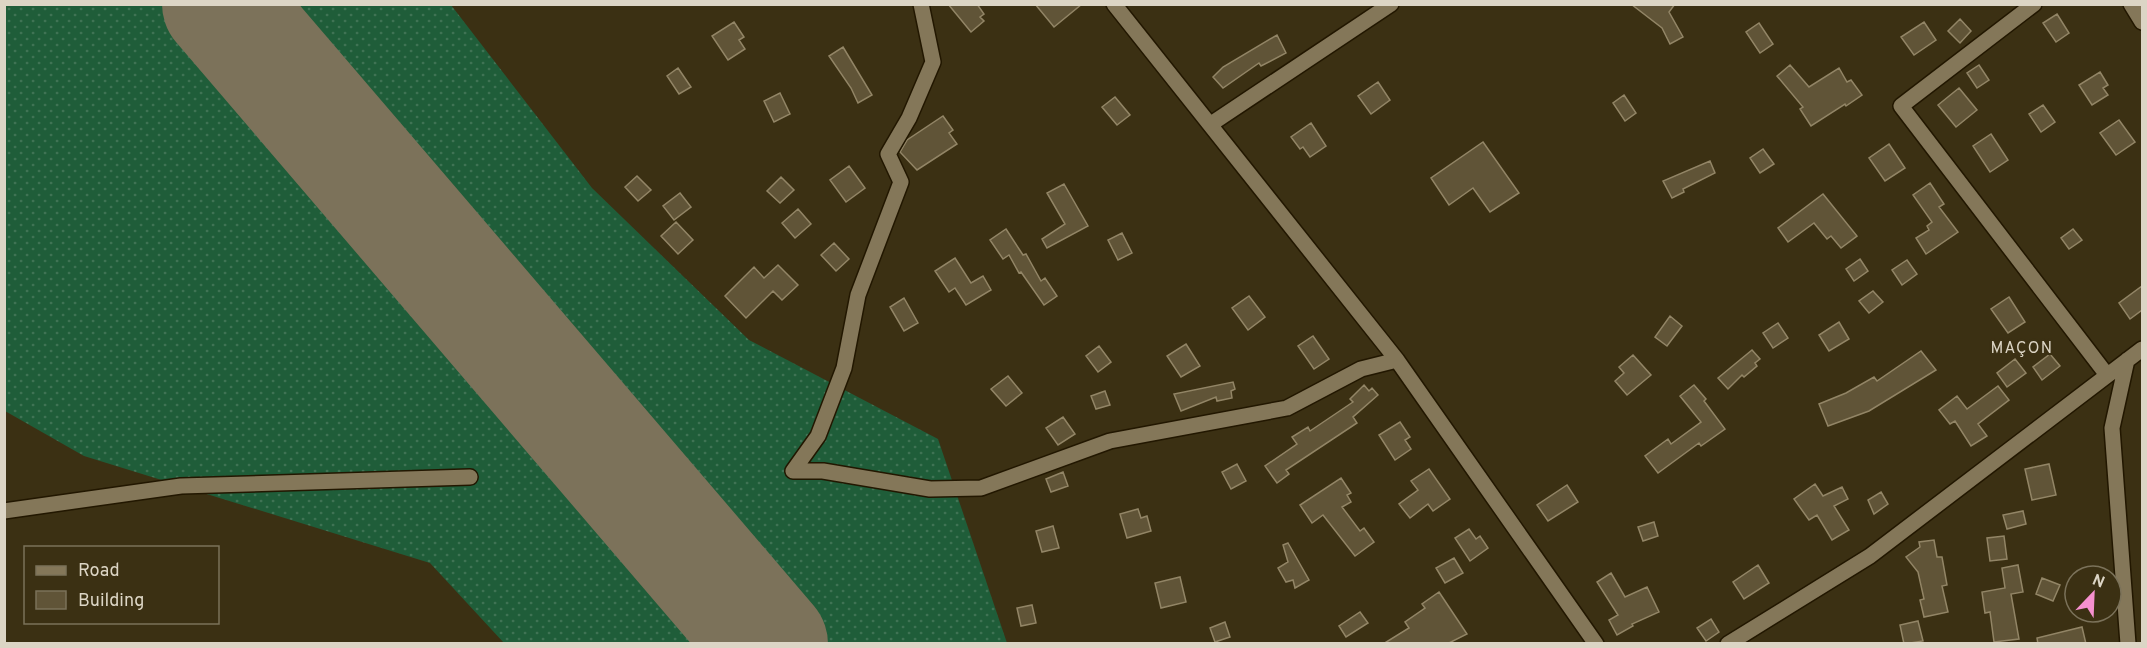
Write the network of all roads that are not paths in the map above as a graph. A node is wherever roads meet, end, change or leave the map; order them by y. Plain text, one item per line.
1 (921, 4) edge
2 (1114, 4) edge
3 (1391, 4) edge
4 (2034, 4) edge
5 (2131, 4) edge
6 (2142, 22) edge
7 (1211, 124) junction
8 (2142, 349) edge
9 (1397, 360) junction
10 (2127, 360) junction
11 (2107, 375) junction
12 (470, 477) dead end
13 (4, 511) edge
14 (1596, 644) edge
15 (1728, 644) edge
16 (2128, 644) edge

1 - 9 street
2 - 7 street
3 - 7 street
4 - 11 street
5 - 6 street
7 - 9 street
8 - 10 street
9 - 14 street
10 - 11 street
10 - 16 street
11 - 15 street
12 - 13 street

